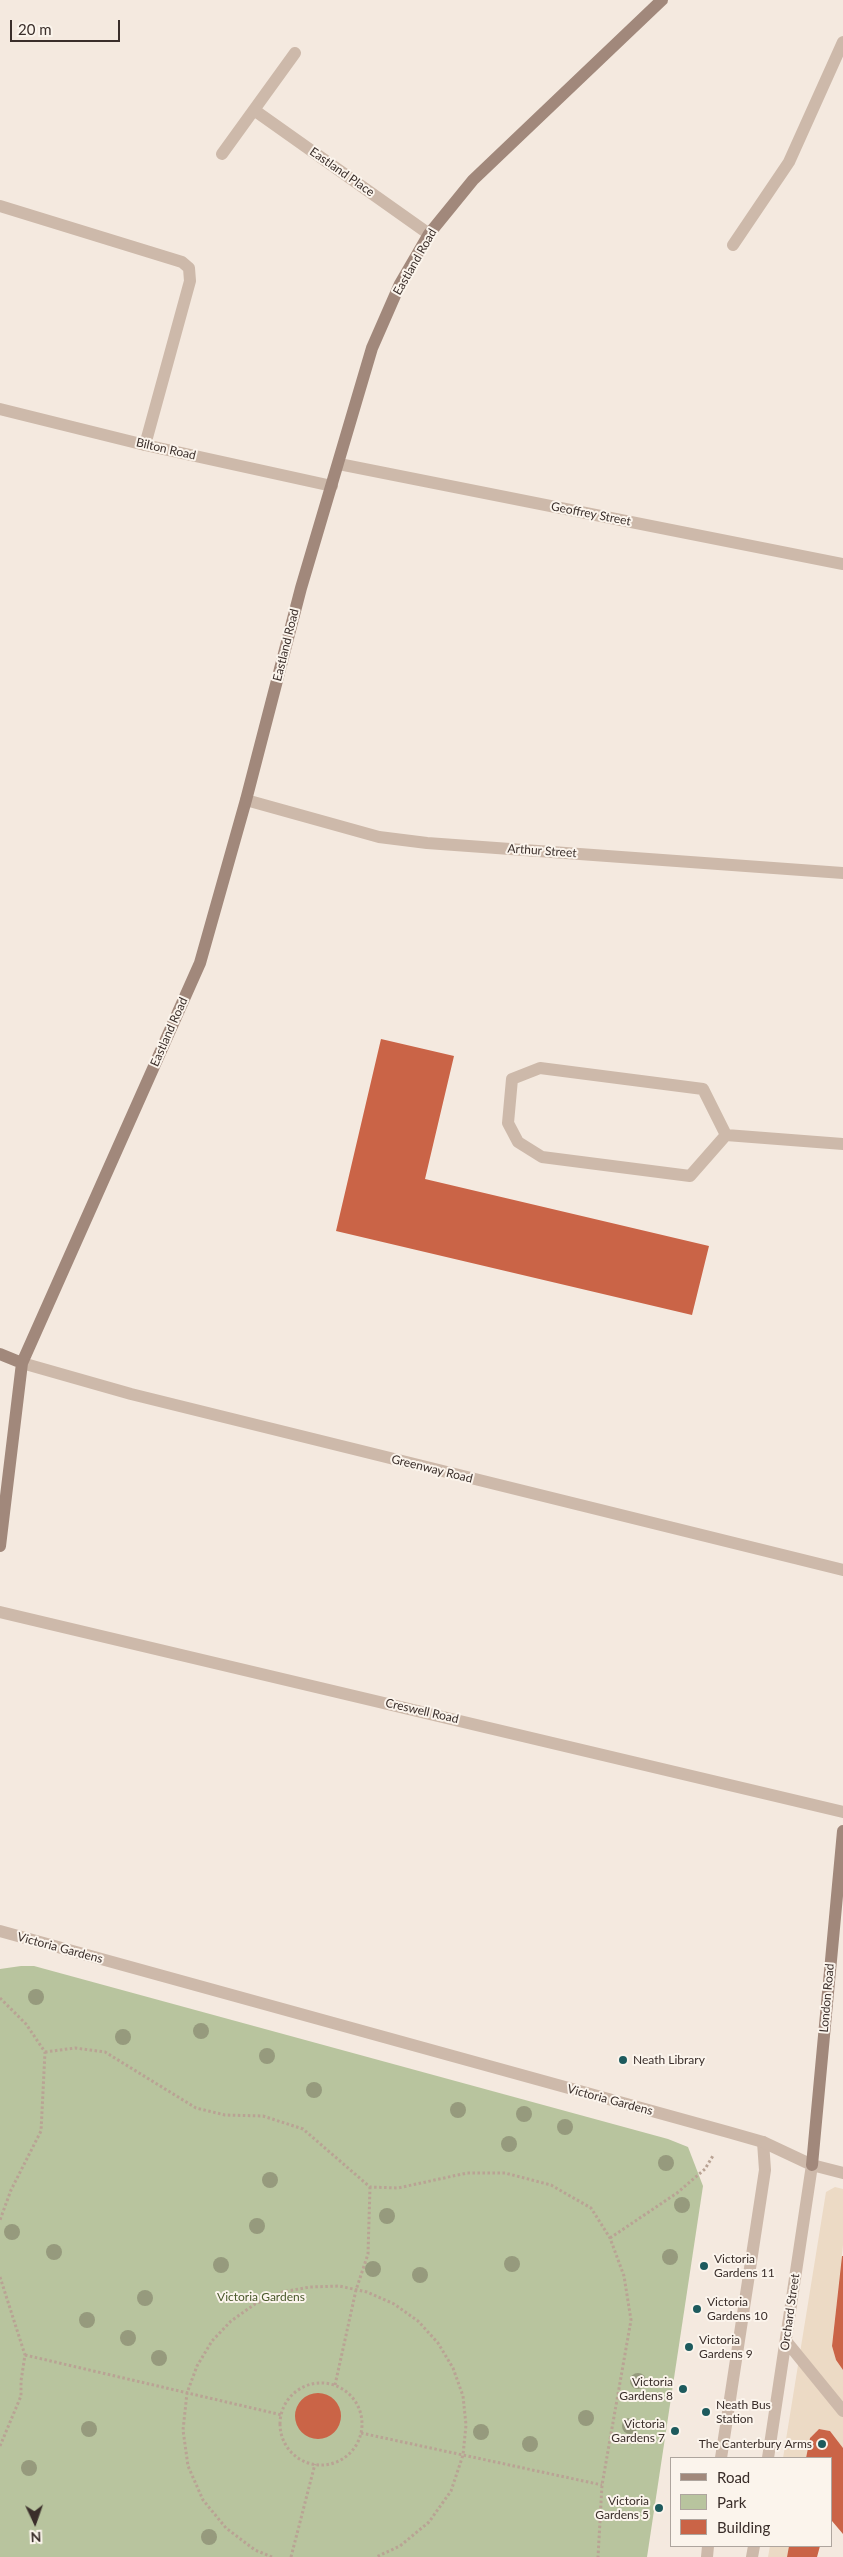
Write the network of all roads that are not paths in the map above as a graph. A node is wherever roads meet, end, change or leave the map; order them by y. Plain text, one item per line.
1 (662, 0) edge
2 (843, 42) edge
3 (295, 53) dead end
4 (254, 110) junction
5 (222, 154) dead end
6 (0, 206) edge
7 (429, 234) junction
8 (733, 245) dead end
9 (0, 410) edge
10 (145, 445) junction
11 (339, 464) junction
12 (332, 486) junction
13 (843, 564) edge
14 (246, 800) junction
15 (843, 873) edge
16 (726, 1135) junction
17 (843, 1144) edge
18 (0, 1354) edge
19 (22, 1363) junction
20 (0, 1546) edge
21 (843, 1570) edge
22 (0, 1612) edge
23 (843, 1812) edge
24 (843, 1831) edge
25 (0, 1931) edge
26 (764, 2142) junction
27 (812, 2165) junction
28 (843, 2173) edge
29 (786, 2340) junction
30 (843, 2411) edge
31 (721, 2457) edge
32 (768, 2457) edge

1 - 7 main road, Eastland Road
2 - 8 street
3 - 4 street
4 - 5 street
4 - 7 street, Eastland Place
6 - 10 street
7 - 11 main road, Eastland Road
9 - 10 street, Bilton Road
10 - 12 street, Bilton Road
11 - 12 main road, Eastland Road
11 - 13 street, Geoffrey Street
12 - 14 main road, Eastland Road
14 - 15 street, Arthur Street
14 - 19 main road, Eastland Road
16 - 16 street
16 - 17 street
18 - 19 main road
19 - 20 main road
19 - 21 street, Greenway Road
22 - 23 street, Creswell Road
24 - 27 main road, London Road
25 - 26 street, Victoria Gardens
26 - 27 street, Victoria Gardens
26 - 31 street
27 - 28 street, Victoria Gardens
27 - 29 street, Orchard Street
29 - 30 street
29 - 32 street, Orchard Street

